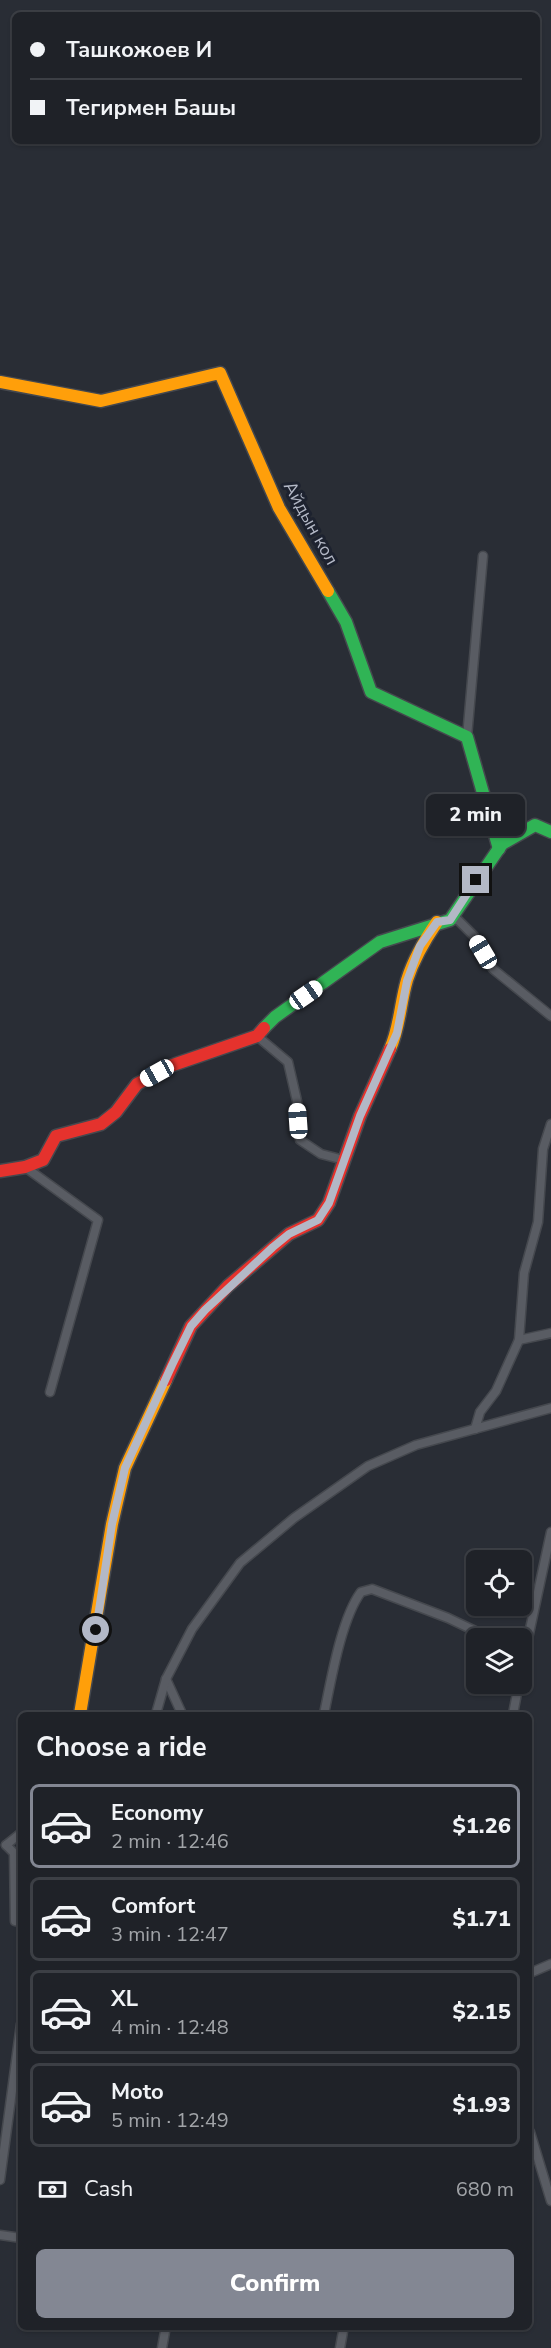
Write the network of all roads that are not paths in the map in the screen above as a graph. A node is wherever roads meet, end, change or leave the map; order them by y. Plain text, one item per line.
1 (0, 382) edge
2 (483, 556) dead end
3 (467, 737) junction
4 (551, 832) edge
5 (499, 849) junction
6 (450, 920) junction
7 (437, 922) junction
8 (551, 1016) edge
9 (257, 1036) junction
10 (551, 1124) edge
11 (344, 1160) junction
12 (26, 1167) junction
13 (0, 1171) edge
14 (551, 1333) edge
15 (519, 1340) junction
16 (50, 1392) dead end
17 (551, 1408) edge
18 (475, 1429) junction
19 (551, 1532) edge
20 (469, 1628) edge
21 (529, 1628) edge
22 (166, 1679) junction
23 (517, 1694) edge
24 (80, 1712) edge
25 (157, 1712) edge
26 (181, 1712) edge
27 (324, 1712) edge
28 (513, 1712) edge
29 (18, 1835) edge
30 (3, 1845) edge
31 (18, 1922) edge
32 (551, 1964) edge
33 (532, 1972) edge
34 (18, 2046) edge
35 (532, 2139) edge
36 (0, 2180) edge
37 (551, 2201) edge
38 (0, 2235) edge
39 (18, 2238) edge
40 (165, 2330) edge
41 (343, 2330) edge
42 (162, 2348) edge
43 (339, 2348) edge

1 - 3 street, Айдын кол
2 - 3 street
3 - 5 street
4 - 5 street
5 - 6 street
6 - 7 street
6 - 8 street
7 - 9 street
7 - 11 street
9 - 11 street
9 - 12 street
10 - 15 street
11 - 24 street
12 - 13 street
12 - 16 street
14 - 15 street
15 - 18 street
17 - 18 street
18 - 22 street
19 - 21 street
20 - 27 street
22 - 25 street
22 - 26 street
23 - 28 street
29 - 30 street
30 - 31 street
32 - 33 street
34 - 36 street
35 - 37 street
38 - 39 street
40 - 42 street
41 - 43 street

